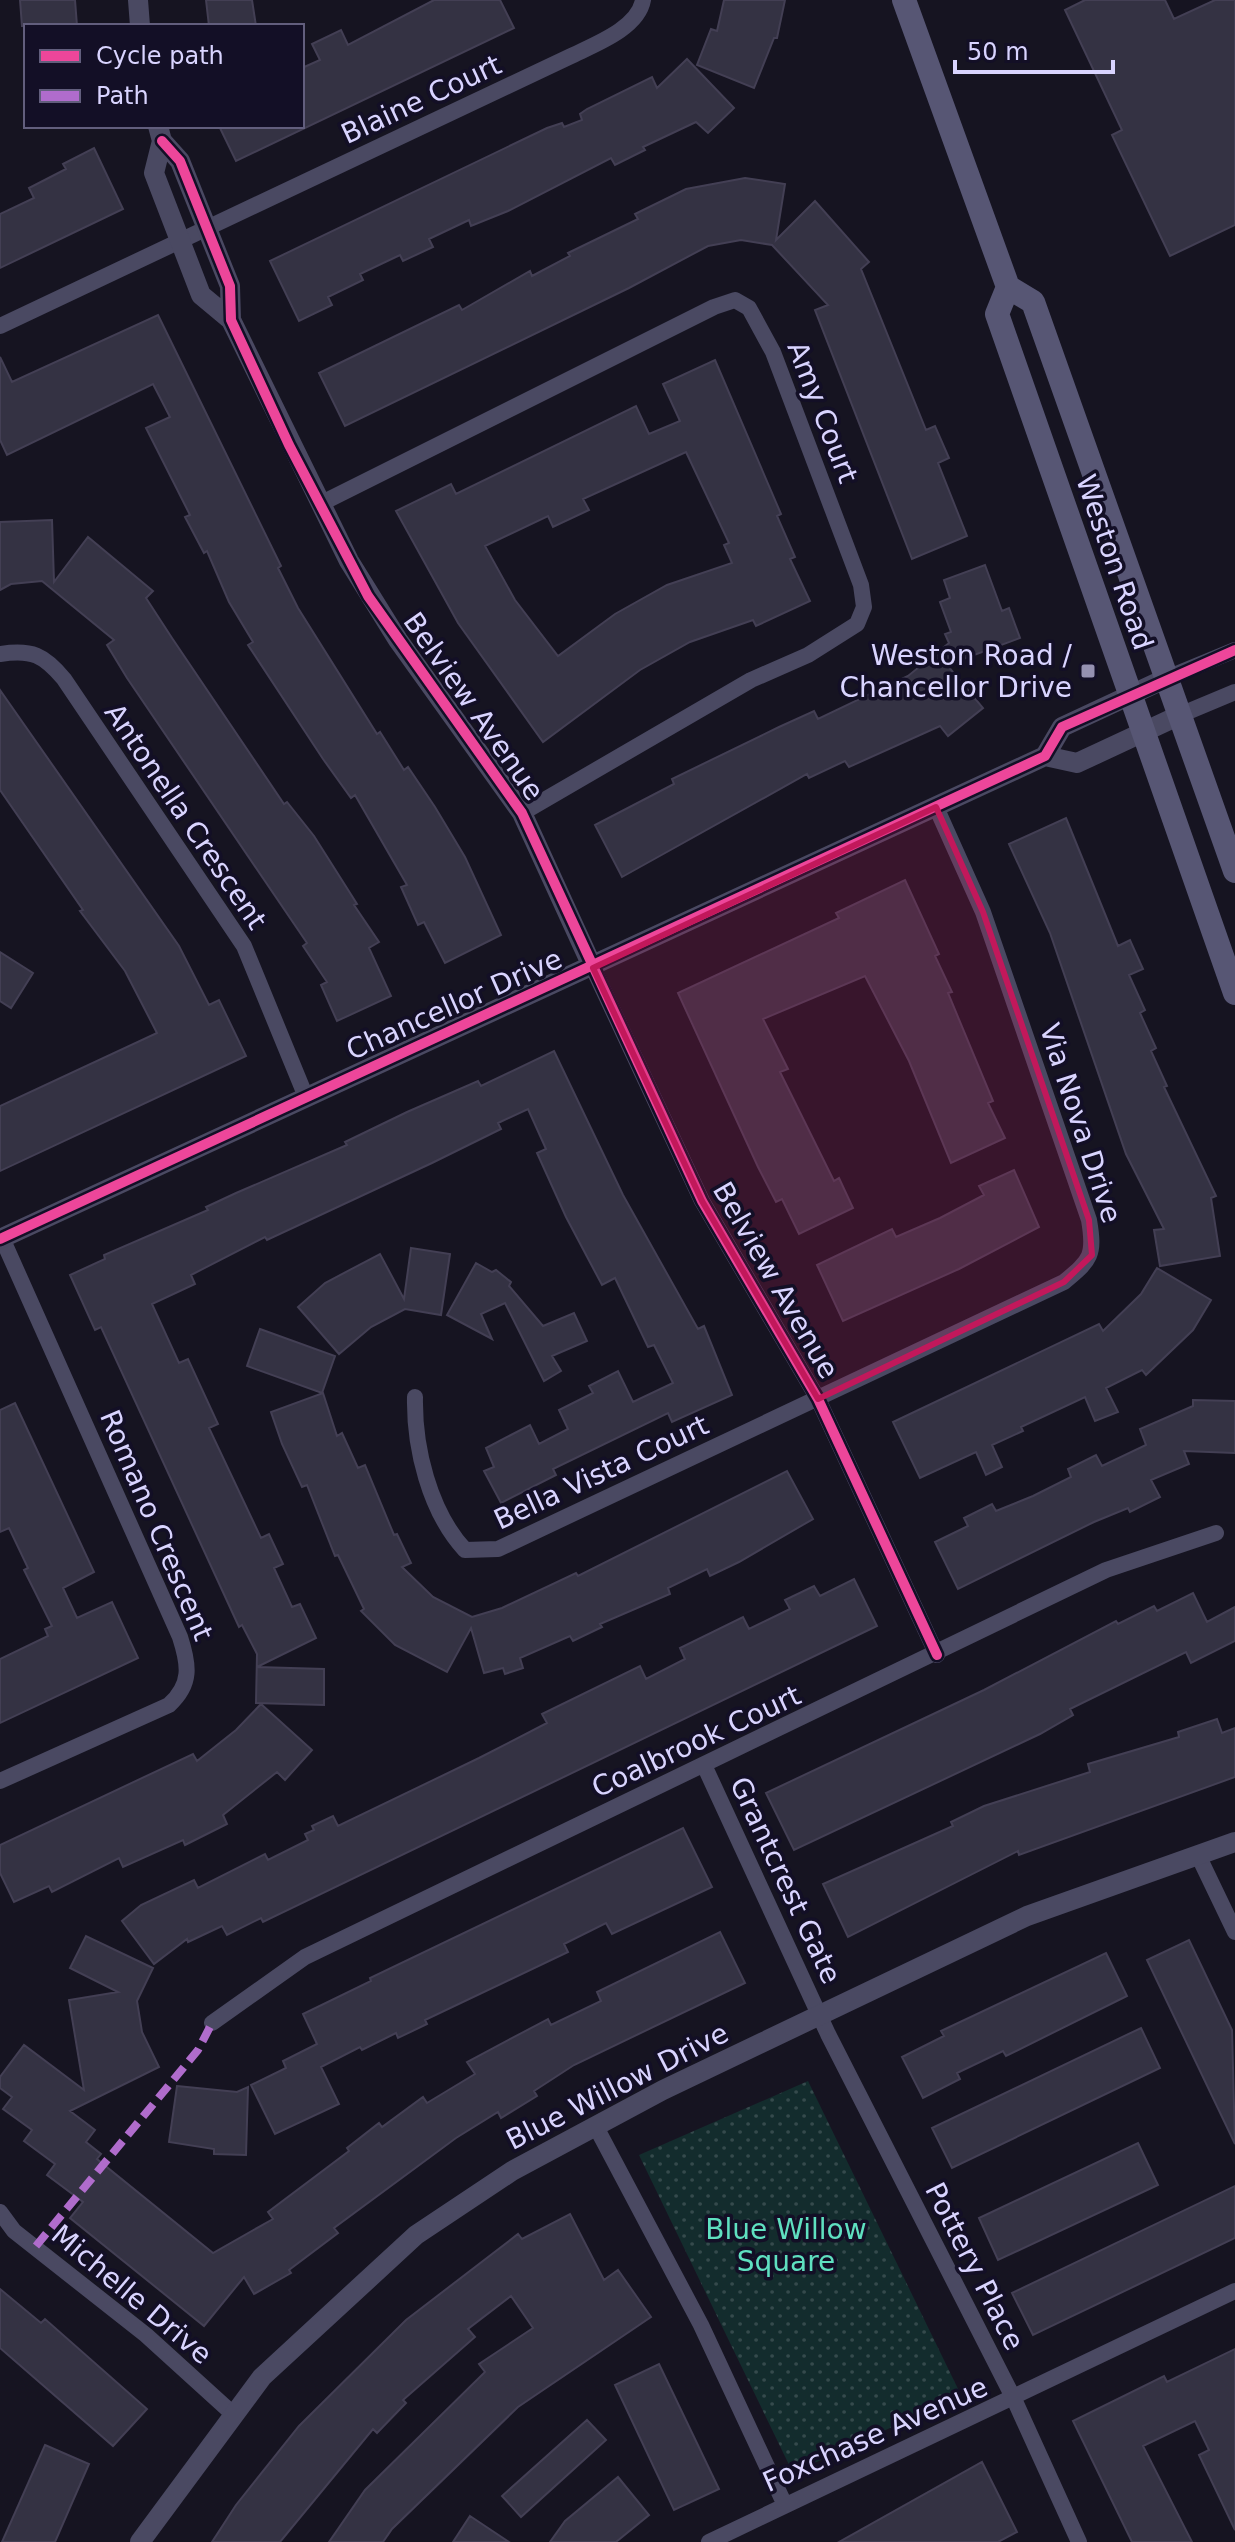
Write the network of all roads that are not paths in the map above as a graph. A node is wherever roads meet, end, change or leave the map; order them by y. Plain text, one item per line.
1 (138, 0) edge
2 (643, 0) edge
3 (904, 0) edge
4 (140, 24) edge
5 (160, 134) edge
6 (207, 229) junction
7 (180, 241) junction
8 (1008, 287) junction
9 (231, 320) junction
10 (0, 326) edge
11 (322, 503) junction
12 (1235, 650) edge
13 (0, 654) edge
14 (1167, 678) junction
15 (1235, 692) edge
16 (1132, 696) junction
17 (1180, 715) junction
18 (1144, 733) junction
19 (1045, 756) junction
20 (936, 807) junction
21 (522, 813) junction
22 (1235, 871) edge
23 (593, 968) junction
24 (1235, 993) edge
25 (306, 1097) junction
26 (1, 1238) edge
27 (415, 1397) dead end
28 (818, 1399) junction
29 (1216, 1533) dead end
30 (937, 1655) junction
31 (704, 1765) junction
32 (0, 1781) edge
33 (1235, 1842) edge
34 (1198, 1855) junction
35 (1235, 1932) edge
36 (821, 2016) junction
37 (212, 2023) dead end
38 (595, 2125) junction
39 (0, 2212) edge
40 (1235, 2291) edge
41 (1014, 2399) junction
42 (233, 2414) junction
43 (784, 2503) junction
44 (140, 2542) edge
45 (709, 2542) edge
46 (1079, 2542) edge

1 - 4 street
2 - 6 street, Blaine Court
3 - 8 main road, Weston Road
5 - 6 street, Belview Avenue
5 - 7 street, Belview Avenue
6 - 7 street, Blaine Court
6 - 9 street, Belview Avenue
7 - 9 street, Belview Avenue
7 - 10 street, Blaine Court
8 - 14 main road, Weston Road
8 - 16 main road, Weston Road
9 - 11 street, Belview Avenue
11 - 21 street, Belview Avenue
11 - 21 street, Amy Court
12 - 14 street
13 - 25 street, Antonella Crescent
14 - 16 street, Chancellor Drive
14 - 17 main road, Weston Road
15 - 17 street
16 - 18 main road, Weston Road
16 - 19 street, Chancellor Drive
17 - 18 street
17 - 22 main road, Weston Road
18 - 19 street
18 - 24 main road, Weston Road
19 - 20 street, Chancellor Drive
20 - 23 street, Chancellor Drive
20 - 28 street, Via Nova Drive
21 - 23 street, Belview Avenue
23 - 25 street, Chancellor Drive
23 - 28 street, Belview Avenue
25 - 26 street, Chancellor Drive
26 - 32 street, Romano Crescent
27 - 28 street, Bella Vista Court
28 - 30 street, Belview Avenue
29 - 30 street, Coalbrook Court
30 - 31 street, Coalbrook Court
31 - 36 street, Grantcrest Gate
31 - 37 street, Coalbrook Court
33 - 34 street, Blue Willow Drive
34 - 35 street
34 - 36 street, Blue Willow Drive
36 - 38 street, Blue Willow Drive
36 - 41 street, Pottery Place
38 - 42 street, Blue Willow Drive
38 - 43 street
39 - 42 street, Michelle Drive
40 - 41 street, Foxchase Avenue
41 - 43 street, Foxchase Avenue
41 - 46 street, Pottery Place
42 - 44 street, Blue Willow Drive
43 - 45 street, Foxchase Avenue

